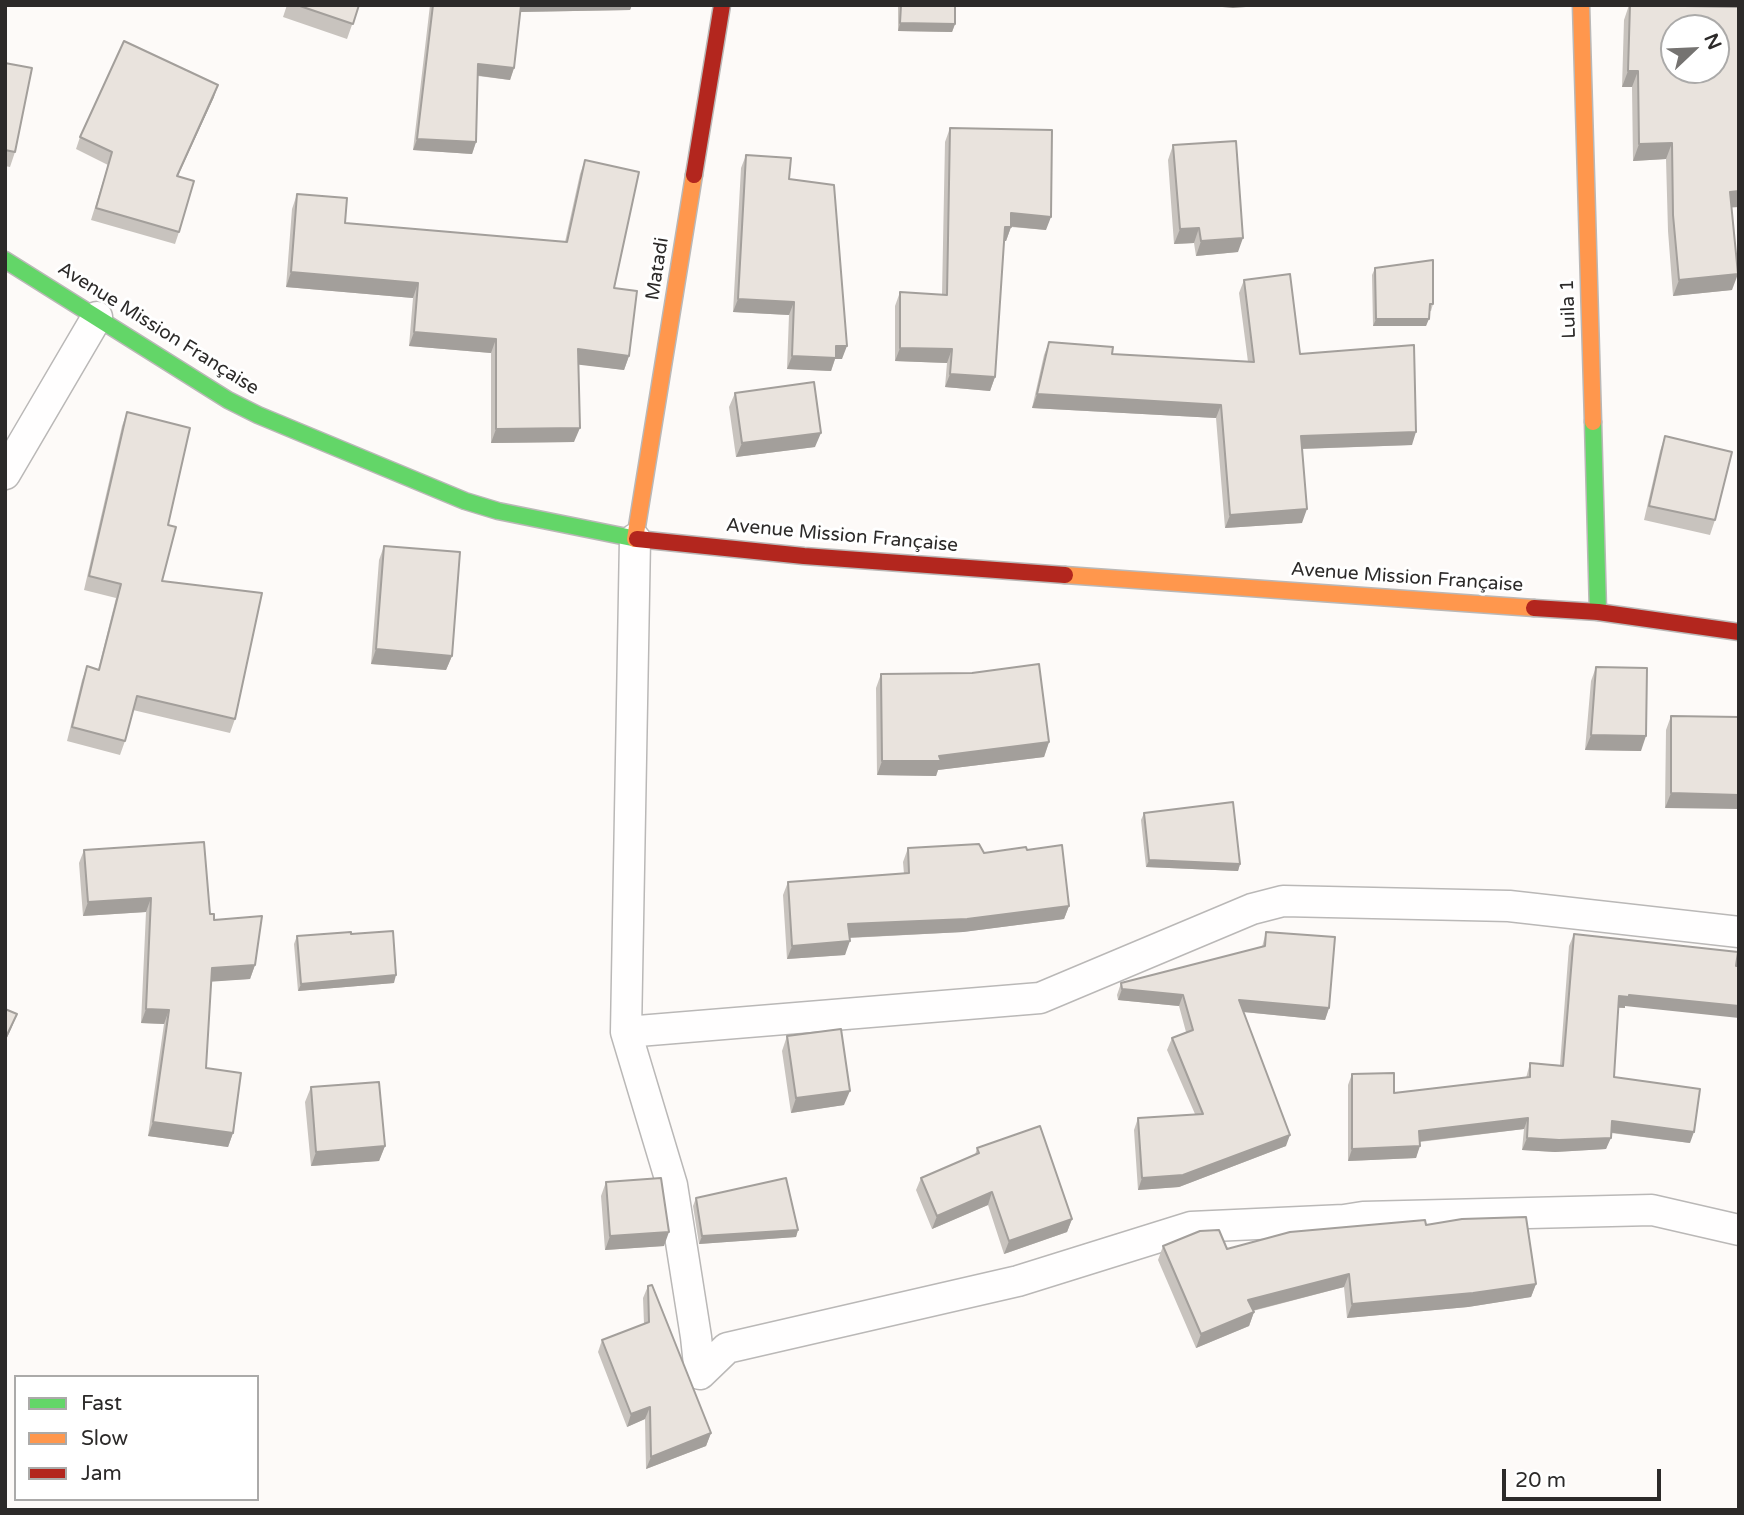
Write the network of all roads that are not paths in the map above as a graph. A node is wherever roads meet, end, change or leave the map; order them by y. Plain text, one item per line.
1 (722, 5) edge
2 (1581, 5) edge
3 (5, 260) edge
4 (97, 317) junction
5 (5, 474) edge
6 (635, 539) junction
7 (1598, 612) junction
8 (1739, 632) edge
9 (1739, 932) edge
10 (626, 1032) junction
11 (1739, 1230) edge

1 - 6 street, Matadi
2 - 7 street, Luila 1
3 - 4 street, Avenue Mission Française
4 - 5 lane
4 - 6 street, Avenue Mission Française
6 - 7 street, Avenue Mission Française
6 - 10 lane
7 - 8 street, Avenue Mission Française
9 - 10 lane
10 - 11 lane

